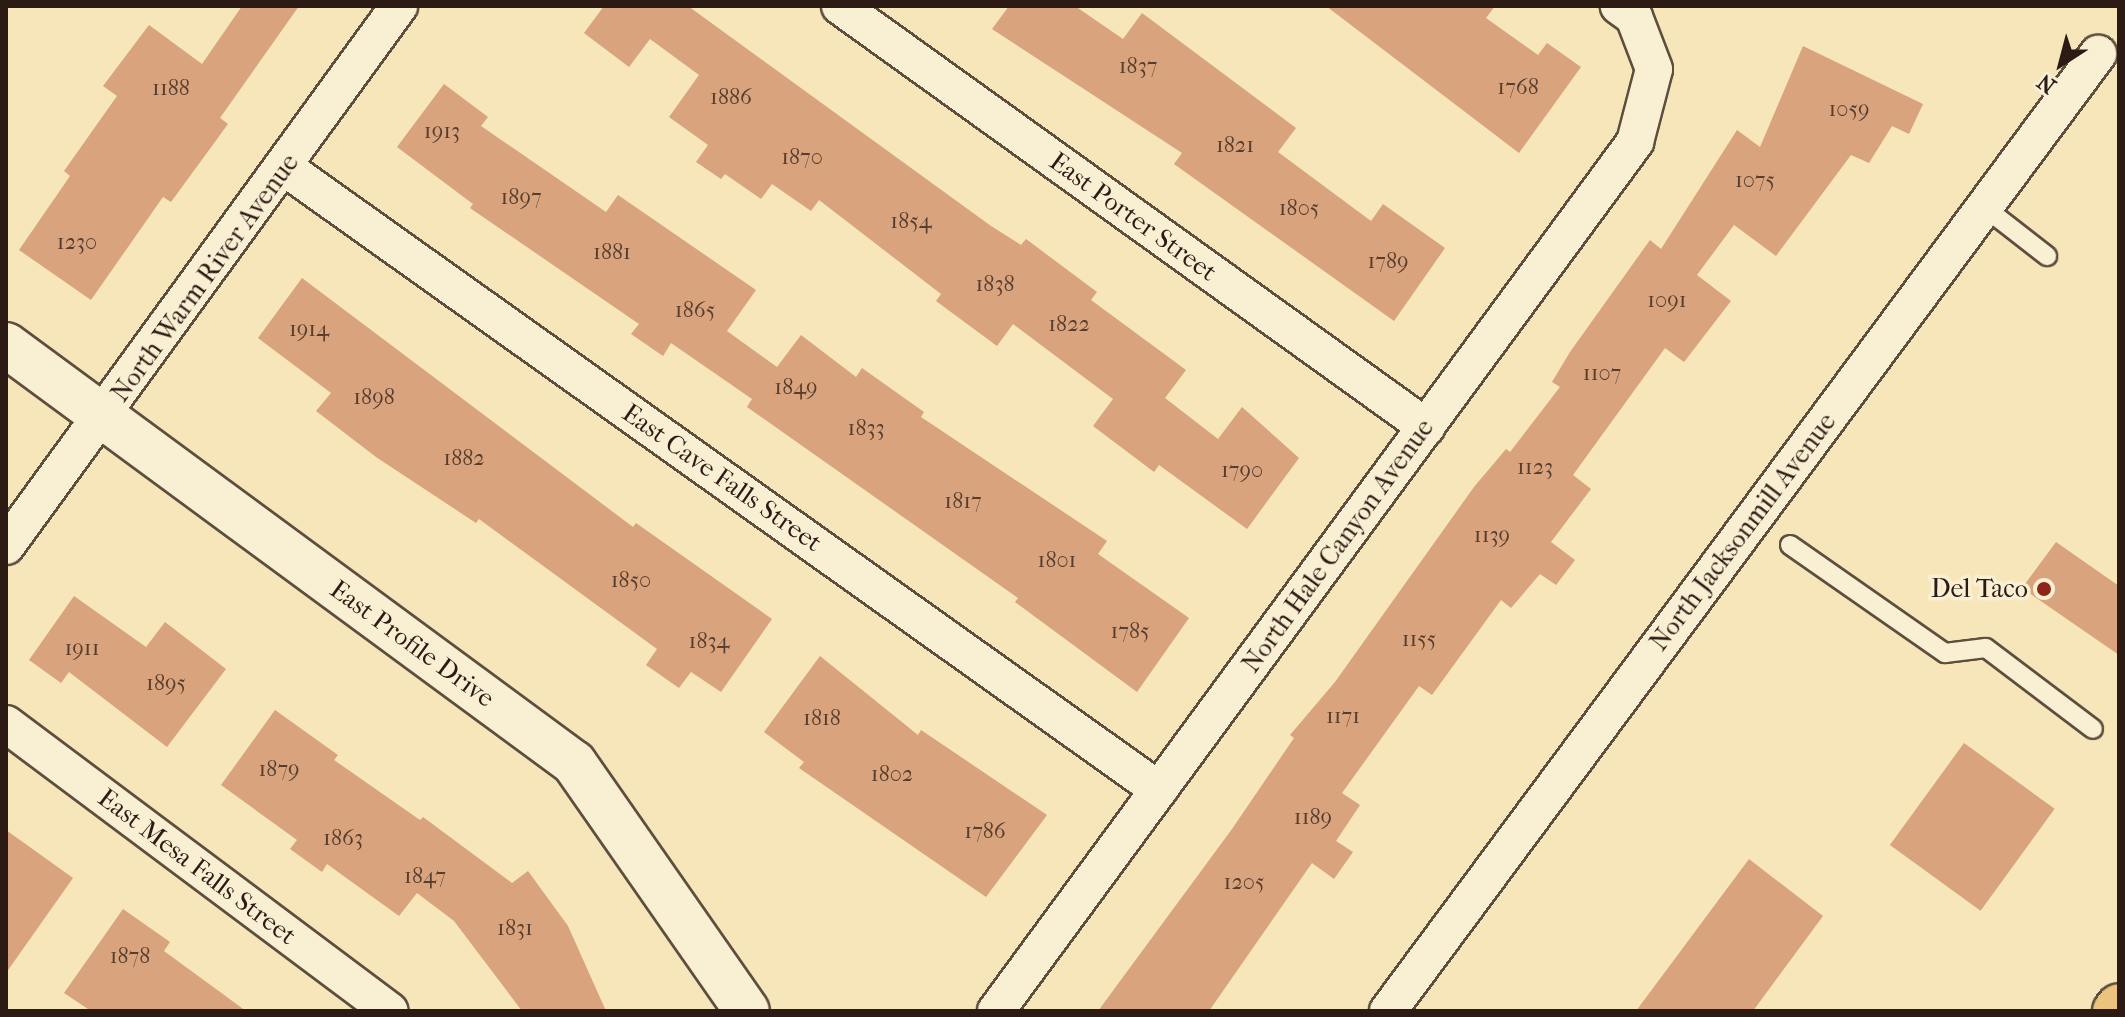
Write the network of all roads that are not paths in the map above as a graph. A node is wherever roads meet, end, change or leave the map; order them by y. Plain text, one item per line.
1 (399, 6) edge
2 (840, 6) edge
3 (1619, 6) edge
4 (2098, 54) dead end
5 (284, 167) junction
6 (1984, 207) junction
7 (2047, 256) dead end
8 (6, 345) edge
9 (104, 418) junction
10 (1426, 427) junction
11 (1790, 545) dead end
12 (6, 546) edge
13 (6, 724) edge
14 (2093, 729) dead end
15 (1159, 790) junction
16 (389, 1011) edge
17 (747, 1011) edge
18 (996, 1011) edge
19 (1388, 1011) edge

1 - 5 street, North Warm River Avenue
2 - 10 street, East Porter Street
3 - 10 street, North Hale Canyon Avenue
4 - 6 street, North Jacksonmill Avenue
5 - 9 street, North Warm River Avenue
5 - 15 street, East Cave Falls Street
6 - 7 lane
6 - 19 street, North Jacksonmill Avenue
8 - 9 street, East Profile Drive
9 - 12 street, North Warm River Avenue
9 - 17 street, East Profile Drive
10 - 15 street, North Hale Canyon Avenue
11 - 14 lane
13 - 16 street, East Mesa Falls Street
15 - 18 street, North Hale Canyon Avenue

